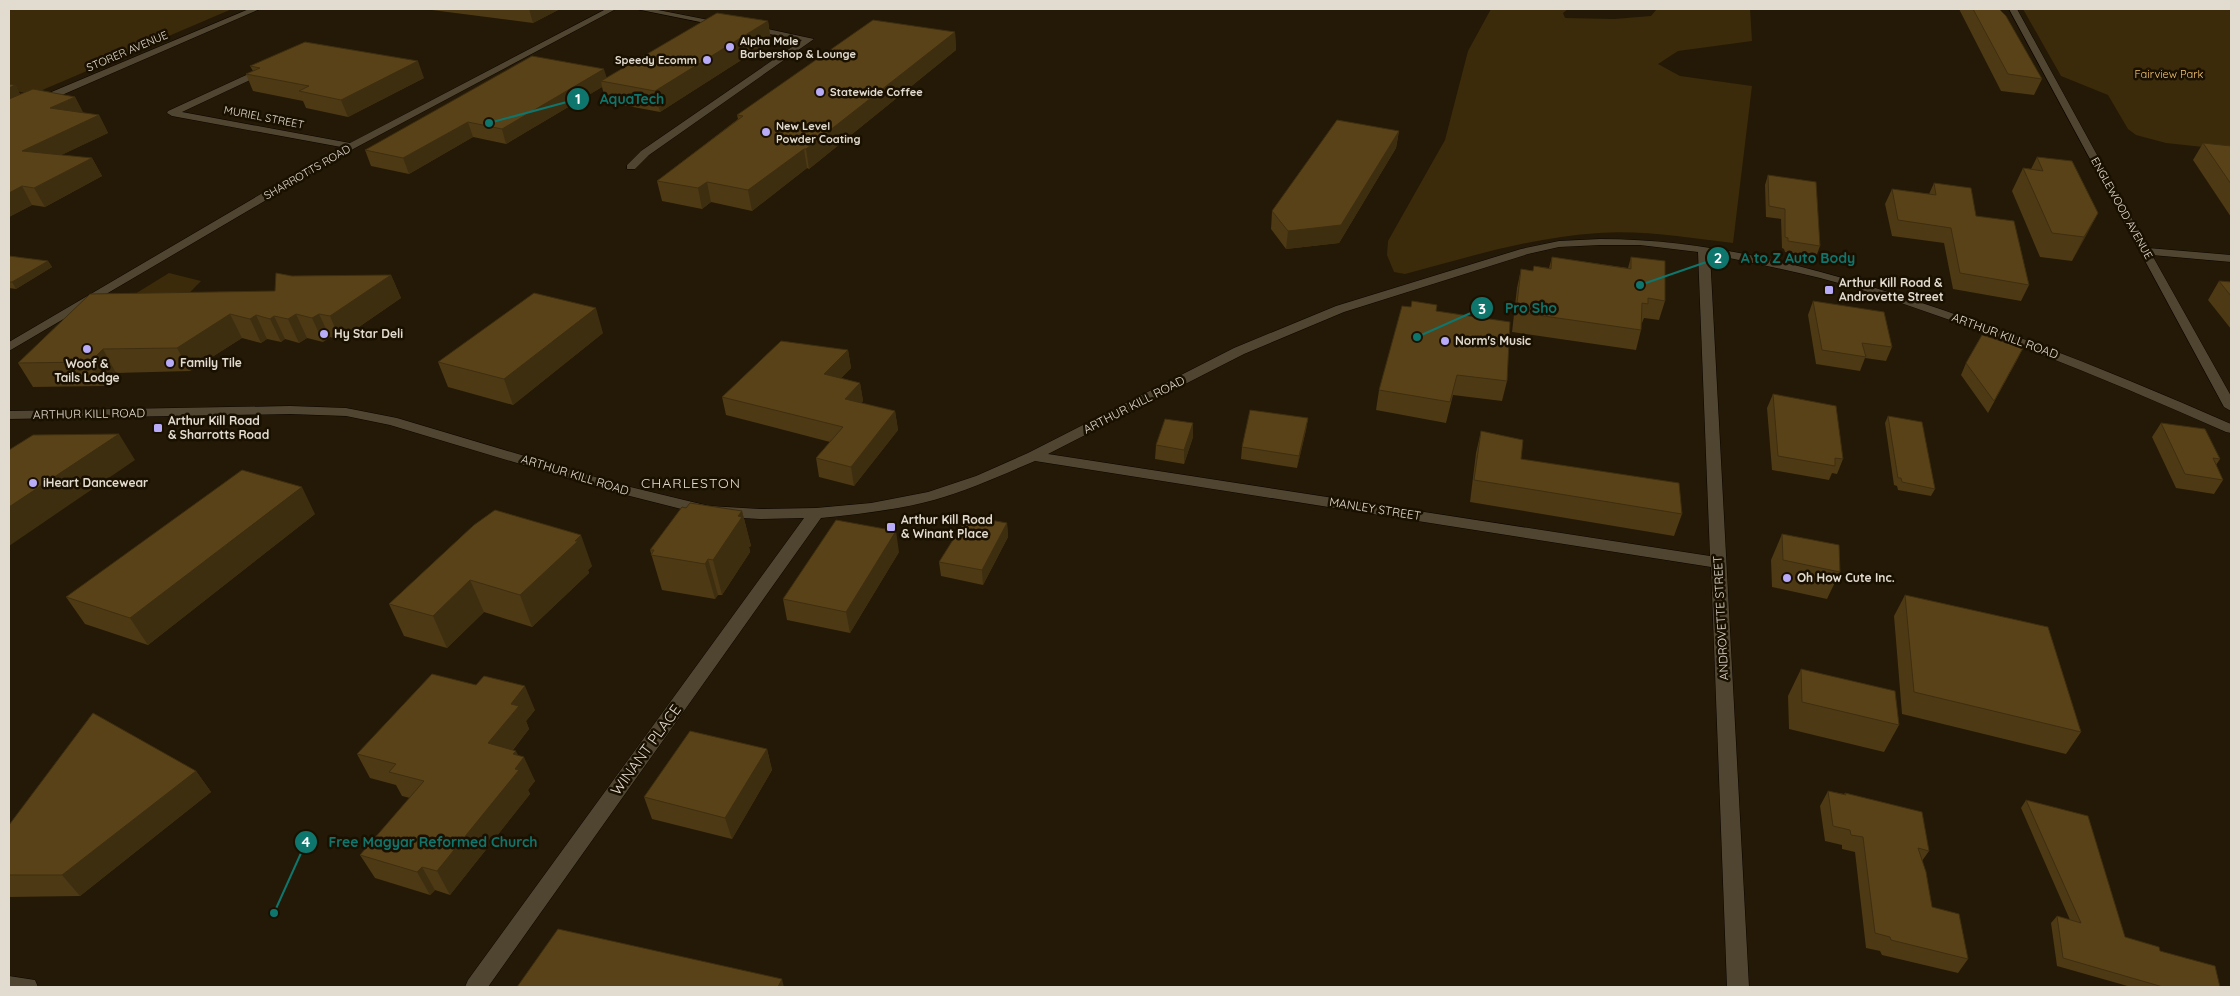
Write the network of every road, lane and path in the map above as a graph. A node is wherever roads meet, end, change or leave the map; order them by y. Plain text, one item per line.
1 (256, 9) edge
2 (612, 9) edge
3 (640, 9) edge
4 (2013, 9) edge
5 (274, 65) edge
6 (9, 115) edge
7 (351, 146) junction
8 (631, 167) dead end
9 (1704, 249) junction
10 (2146, 251) junction
11 (2231, 258) edge
12 (9, 347) edge
13 (2231, 407) edge
14 (9, 415) edge
15 (2231, 429) edge
16 (1033, 456) junction
17 (816, 513) junction
18 (1718, 563) junction
19 (9, 986) edge
20 (27, 987) edge
21 (476, 987) edge
22 (1738, 987) edge

1 - 6 street, STORER AVENUE
2 - 7 street, SHARROTTS ROAD
3 - 8 street
4 - 10 street, ENGLEWOOD AVENUE
5 - 7 street, MURIEL STREET
7 - 12 street, SHARROTTS ROAD
9 - 15 street, ARTHUR KILL ROAD
9 - 16 street, ARTHUR KILL ROAD
9 - 18 street, ANDROVETTE STREET
10 - 11 street
10 - 13 street, ENGLEWOOD AVENUE
14 - 17 street, ARTHUR KILL ROAD
16 - 17 street, ARTHUR KILL ROAD
16 - 18 street, MANLEY STREET
17 - 21 street, WINANT PLACE
18 - 22 street, ANDROVETTE STREET
19 - 20 street

